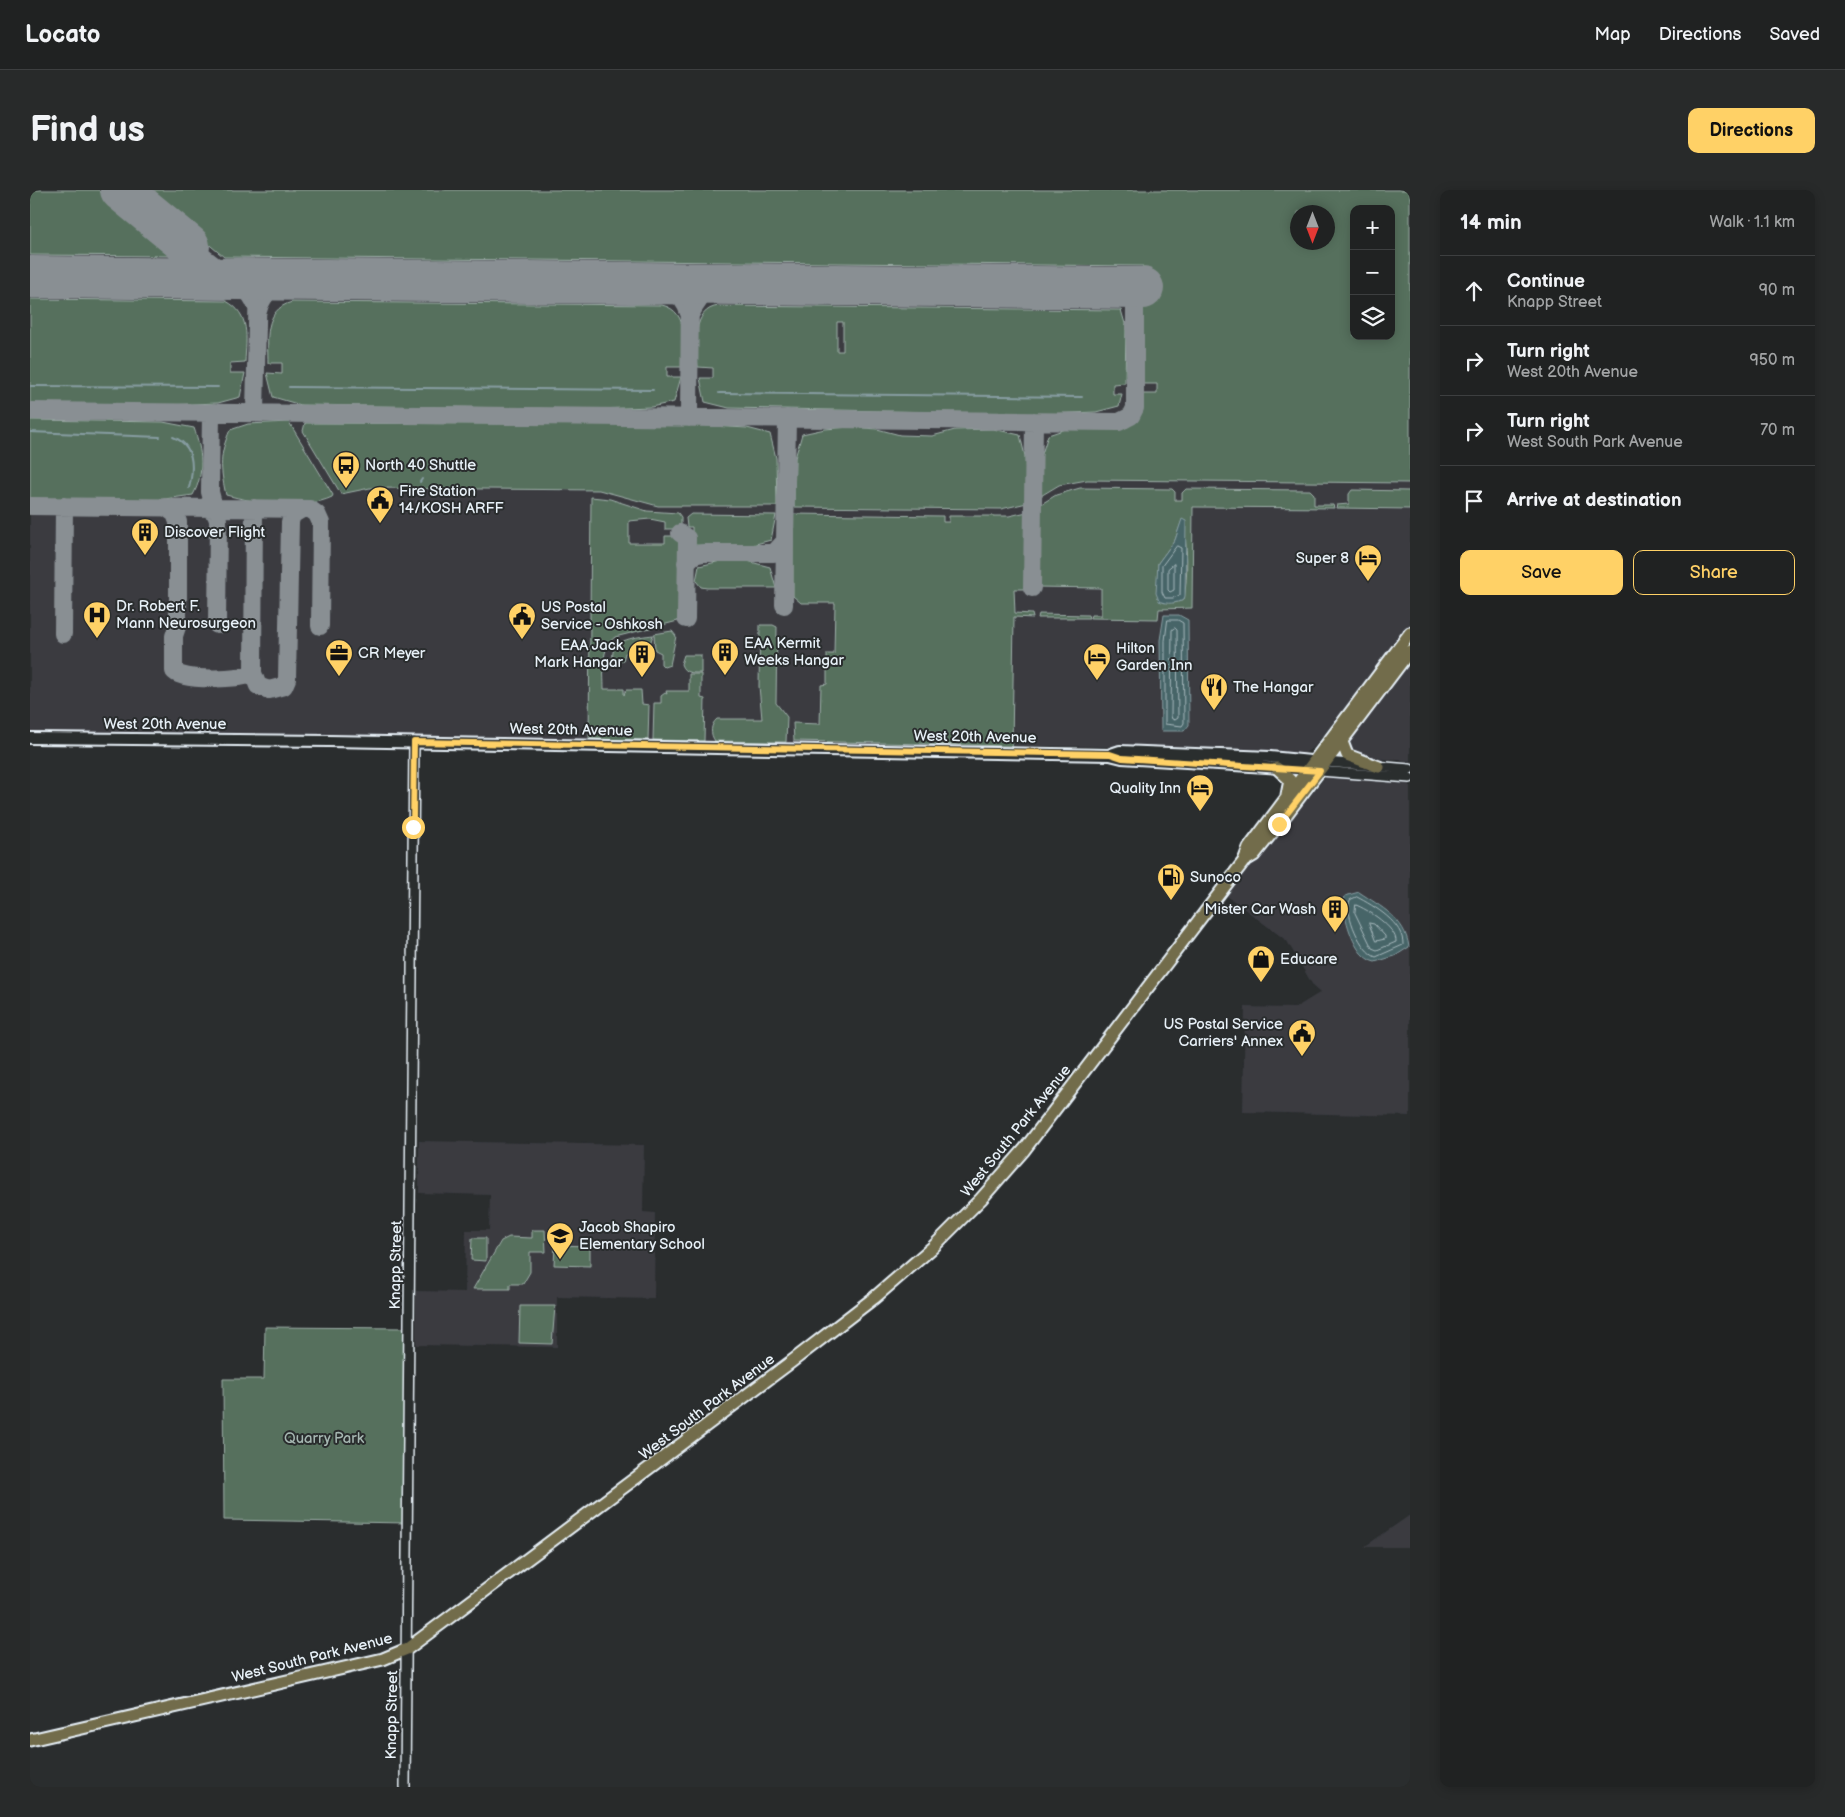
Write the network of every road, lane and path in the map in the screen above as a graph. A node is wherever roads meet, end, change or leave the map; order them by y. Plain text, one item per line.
1 (1410, 633) edge
2 (1410, 652) edge
3 (1389, 671) junction
4 (30, 738) edge
5 (414, 742) junction
6 (1342, 742) junction
7 (1110, 754) junction
8 (1310, 765) junction
9 (1323, 767) junction
10 (1379, 767) junction
11 (1277, 768) junction
12 (1410, 768) edge
13 (1410, 778) edge
14 (1287, 796) junction
15 (1244, 861) junction
16 (407, 1649) junction
17 (30, 1740) edge
18 (405, 1787) edge

1 - 3 main road
2 - 3 main road
3 - 6 main road, West South Park Avenue
3 - 8 main road, West South Park Avenue
4 - 5 main road, West 20th Avenue
5 - 7 main road, West 20th Avenue
5 - 16 street, Knapp Street
6 - 9 main road, West South Park Avenue
6 - 10 main road
7 - 8 main road, West 20th Avenue
7 - 11 main road, West 20th Avenue
8 - 9 main road, West 20th Avenue
8 - 11 main road, West 20th Avenue
8 - 14 main road, West South Park Avenue
9 - 10 street, West 20th Avenue
9 - 13 street, West 20th Avenue
9 - 15 main road, West South Park Avenue
10 - 12 street, West 20th Avenue
11 - 14 main road
14 - 15 main road, West South Park Avenue
15 - 16 main road, West South Park Avenue
16 - 17 main road, West South Park Avenue
16 - 18 street, Knapp Street

